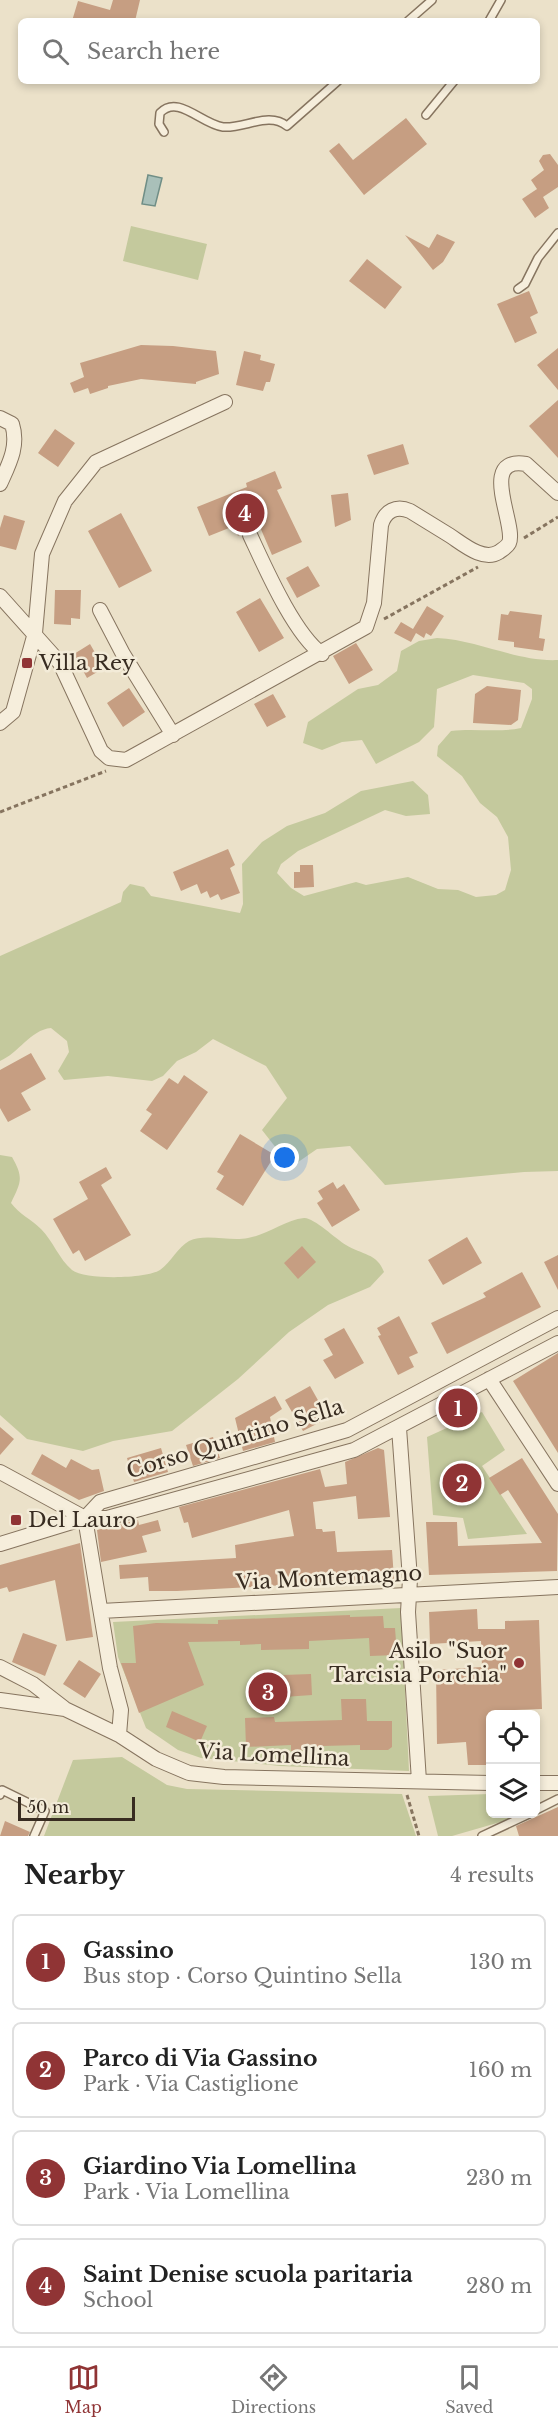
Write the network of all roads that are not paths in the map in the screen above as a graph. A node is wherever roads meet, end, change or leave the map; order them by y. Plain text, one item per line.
1 (432, 0) edge
2 (501, 0) edge
3 (411, 18) edge
4 (491, 18) edge
5 (335, 84) edge
6 (452, 84) edge
7 (426, 115) dead end
8 (164, 132) dead end
9 (558, 233) edge
10 (519, 289) dead end
11 (225, 402) dead end
12 (0, 418) edge
13 (0, 484) edge
14 (558, 493) edge
15 (250, 535) dead end
16 (0, 596) edge
17 (100, 610) dead end
18 (35, 633) junction
19 (322, 654) junction
20 (0, 723) edge
21 (173, 735) junction
22 (558, 1318) edge
23 (558, 1343) edge
24 (489, 1380) junction
25 (399, 1428) junction
26 (0, 1472) edge
27 (558, 1484) edge
28 (85, 1518) junction
29 (0, 1544) edge
30 (558, 1587) edge
31 (409, 1595) junction
32 (101, 1611) junction
33 (0, 1667) edge
34 (0, 1700) edge
35 (65, 1709) junction
36 (119, 1735) junction
37 (412, 1781) junction
38 (486, 1783) edge
39 (540, 1783) edge
40 (558, 1783) edge
41 (558, 1790) edge
42 (0, 1795) edge
43 (558, 1799) edge
44 (540, 1808) edge
45 (520, 1818) edge
46 (34, 1836) edge
47 (482, 1836) edge

1 - 3 lane
2 - 4 lane
5 - 8 lane
6 - 7 lane
9 - 10 lane
11 - 18 street
12 - 13 street
14 - 19 street
15 - 19 street
16 - 18 street
17 - 21 street
18 - 20 street
18 - 21 street
19 - 21 street
22 - 28 street, Corso Quintino Sella
23 - 24 street, Corso Quintino Sella
24 - 25 street, Corso Quintino Sella
24 - 27 street
25 - 28 street, Corso Quintino Sella
25 - 31 street
26 - 28 street
28 - 29 street, Corso Quintino Sella
28 - 32 street
30 - 31 street, Via Montemagno
31 - 32 street, Via Montemagno
31 - 37 street
32 - 36 street
33 - 35 street
34 - 35 street, Via Lomellina
35 - 36 street, Via Lomellina
36 - 37 street, Via Lomellina
37 - 38 street, Via Lomellina
39 - 40 street
40 - 41 lane
42 - 46 lane
43 - 44 lane
45 - 47 lane

